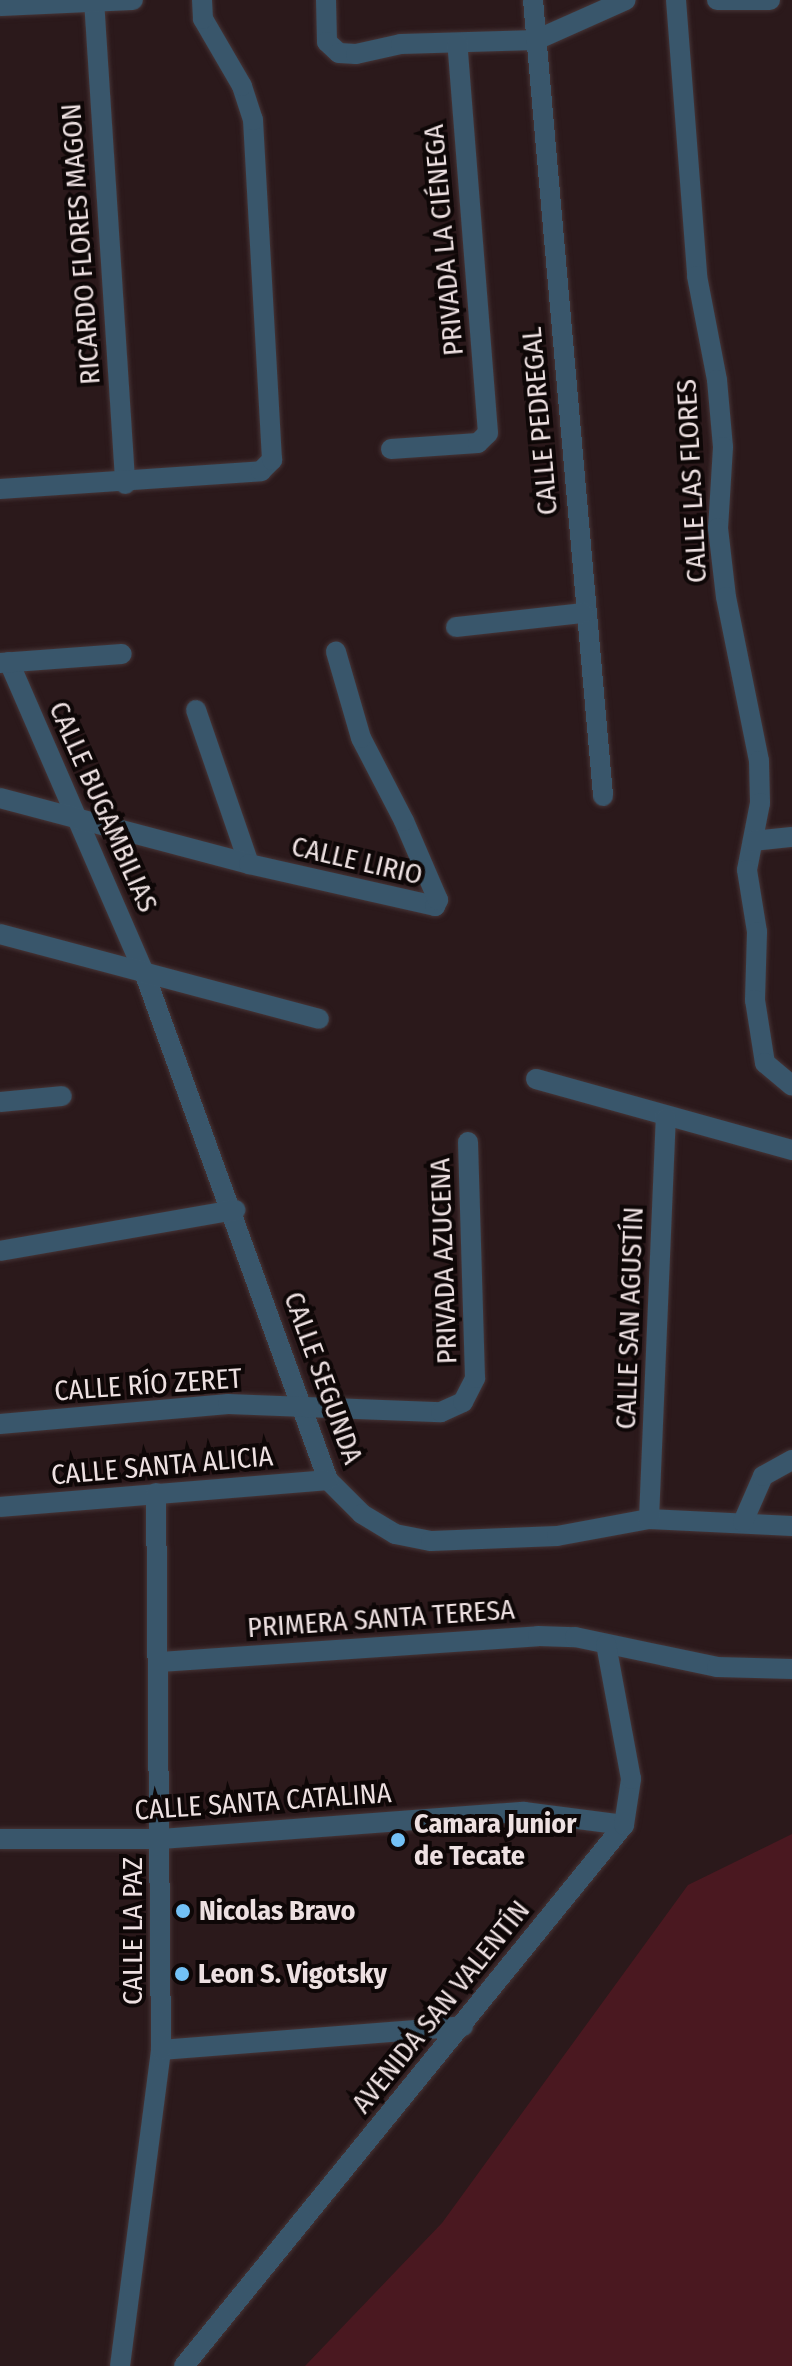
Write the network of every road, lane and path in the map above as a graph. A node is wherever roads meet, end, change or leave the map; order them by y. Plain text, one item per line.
1 (133, 0) edge
2 (202, 0) edge
3 (326, 0) edge
4 (533, 0) edge
5 (626, 0) edge
6 (676, 0) edge
7 (721, 0) edge
8 (770, 0) edge
9 (94, 2) edge
10 (0, 6) edge
11 (536, 40) junction
12 (457, 43) junction
13 (391, 449) dead end
14 (125, 484) junction
15 (0, 489) edge
16 (583, 613) junction
17 (456, 627) dead end
18 (336, 652) dead end
19 (122, 654) dead end
20 (4, 662) edge
21 (196, 710) dead end
22 (603, 796) dead end
23 (0, 798) edge
24 (78, 822) junction
25 (792, 837) edge
26 (753, 841) junction
27 (249, 864) junction
28 (0, 934) edge
29 (145, 975) junction
30 (319, 1019) dead end
31 (536, 1079) dead end
32 (792, 1086) edge
33 (62, 1096) dead end
34 (0, 1102) edge
35 (666, 1118) junction
36 (468, 1142) dead end
37 (792, 1150) edge
38 (235, 1210) junction
39 (0, 1251) edge
40 (300, 1408) junction
41 (0, 1424) edge
42 (792, 1460) edge
43 (328, 1480) junction
44 (156, 1493) junction
45 (0, 1507) edge
46 (649, 1519) junction
47 (743, 1522) junction
48 (792, 1526) edge
49 (606, 1644) junction
50 (160, 1662) junction
51 (792, 1669) edge
52 (624, 1825) junction
53 (0, 1839) edge
54 (161, 1839) junction
55 (463, 2026) junction
56 (161, 2050) junction
57 (120, 2366) edge
58 (184, 2366) edge

1 - 9 street
2 - 14 street
3 - 12 street
4 - 11 street, CALLE PEDREGAL
5 - 11 street
6 - 26 street, CALLE LAS FLORES
7 - 8 street
9 - 10 street
9 - 14 street, RICARDO FLORES MAGON
11 - 12 street
11 - 16 street, CALLE PEDREGAL
12 - 13 street, PRIVADA LA CIÉNEGA
14 - 15 street
16 - 17 street
16 - 22 street, CALLE PEDREGAL
18 - 27 street, CALLE LIRIO
19 - 20 street
20 - 24 street, CALLE BUGAMBILIAS
21 - 27 street
23 - 24 street, CALLE LIRIO
24 - 27 street, CALLE LIRIO
24 - 29 street, CALLE BUGAMBILIAS
25 - 26 street
26 - 32 street, CALLE LAS FLORES
28 - 29 street
29 - 30 street
29 - 38 street, CALLE SEGUNDA
31 - 35 street
33 - 34 street
35 - 37 street
35 - 46 street, CALLE SAN AGUSTÍN
36 - 40 street, PRIVADA AZUCENA
38 - 39 street
38 - 40 street, CALLE SEGUNDA
40 - 41 street, CALLE RÍO ZERET
40 - 43 street, CALLE SEGUNDA
42 - 47 street
43 - 44 street, CALLE SANTA ALICIA
43 - 46 street, CALLE SEGUNDA
44 - 45 street, CALLE SANTA ALICIA
44 - 50 street, CALLE LA PAZ
46 - 47 street, CALLE SEGUNDA
47 - 48 street, CALLE SEGUNDA
49 - 50 street, PRIMERA SANTA TERESA
49 - 51 street, PRIMERA SANTA TERESA
49 - 52 street
50 - 54 street, CALLE LA PAZ
52 - 54 street, CALLE SANTA CATALINA
52 - 55 street, AVENIDA SAN VALENTÍN
53 - 54 street, CALLE SANTA CATALINA
54 - 56 street, CALLE LA PAZ
55 - 56 street
55 - 58 street, AVENIDA SAN VALENTÍN
56 - 57 street, CALLE LA PAZ

